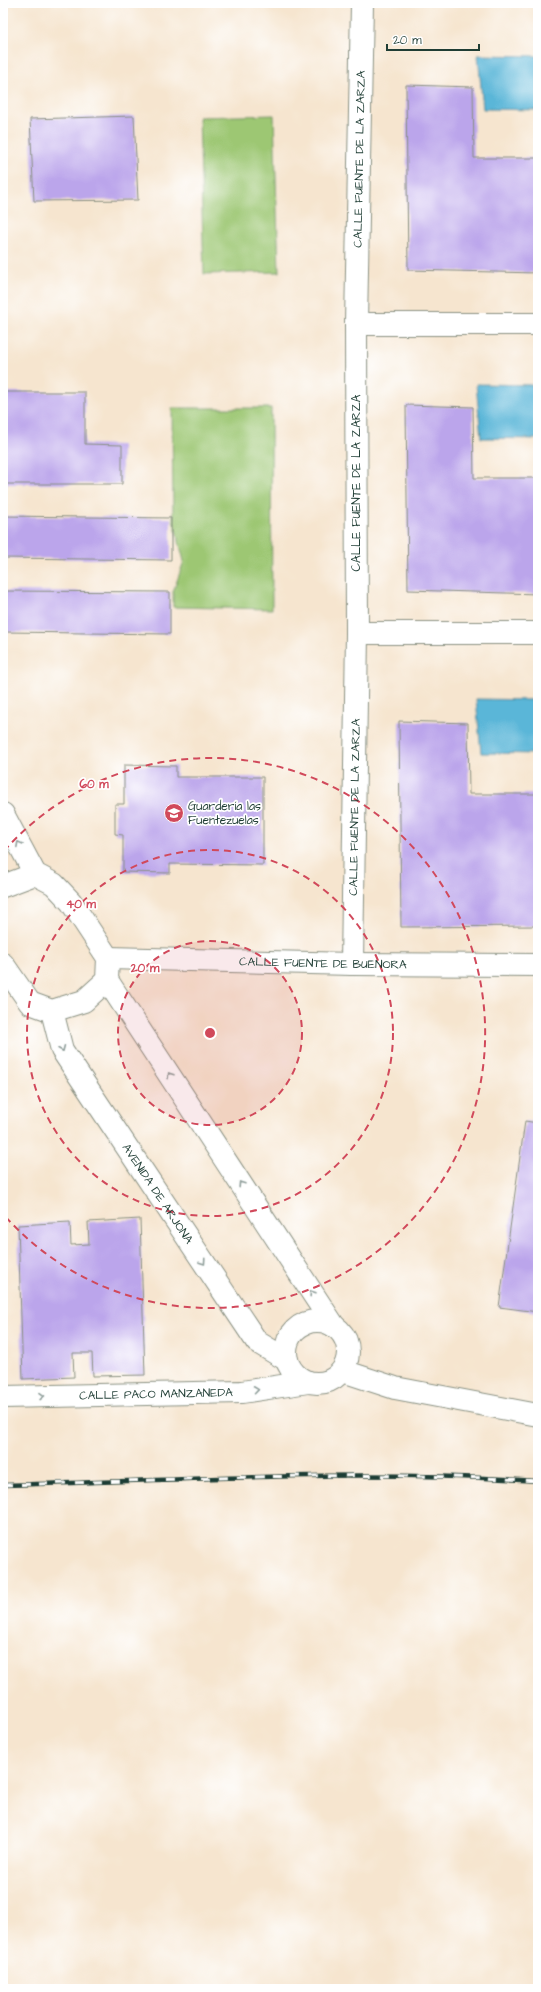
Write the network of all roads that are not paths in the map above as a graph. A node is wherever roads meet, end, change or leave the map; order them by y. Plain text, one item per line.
1 (362, 3) edge
2 (356, 324) junction
3 (538, 324) edge
4 (357, 633) junction
5 (538, 633) edge
6 (3, 814) edge
7 (35, 874) junction
8 (3, 886) edge
9 (108, 958) junction
10 (3, 964) edge
11 (352, 964) junction
12 (538, 965) edge
13 (107, 980) junction
14 (52, 1011) junction
15 (334, 1326) junction
16 (287, 1360) junction
17 (343, 1371) junction
18 (308, 1382) junction
19 (3, 1397) edge
20 (538, 1415) edge

1 - 2 street, CALLE FUENTE DE LA ZARZA
2 - 3 street
2 - 4 street, CALLE FUENTE DE LA ZARZA
4 - 5 street
4 - 11 street, CALLE FUENTE DE LA ZARZA
7 -> 6 street
7 - 8 street
7 - 9 street
9 - 11 street, CALLE FUENTE DE BUENORA
9 - 13 street
10 - 14 street
11 - 12 street, CALLE FUENTE DE BUENORA
13 - 14 street
15 -> 13 street
14 -> 16 street, AVENIDA DE ARJONA
15 - 16 street
15 - 17 street
16 - 18 street
17 - 18 street
17 - 20 street
19 -> 18 street, CALLE PACO MANZANEDA

